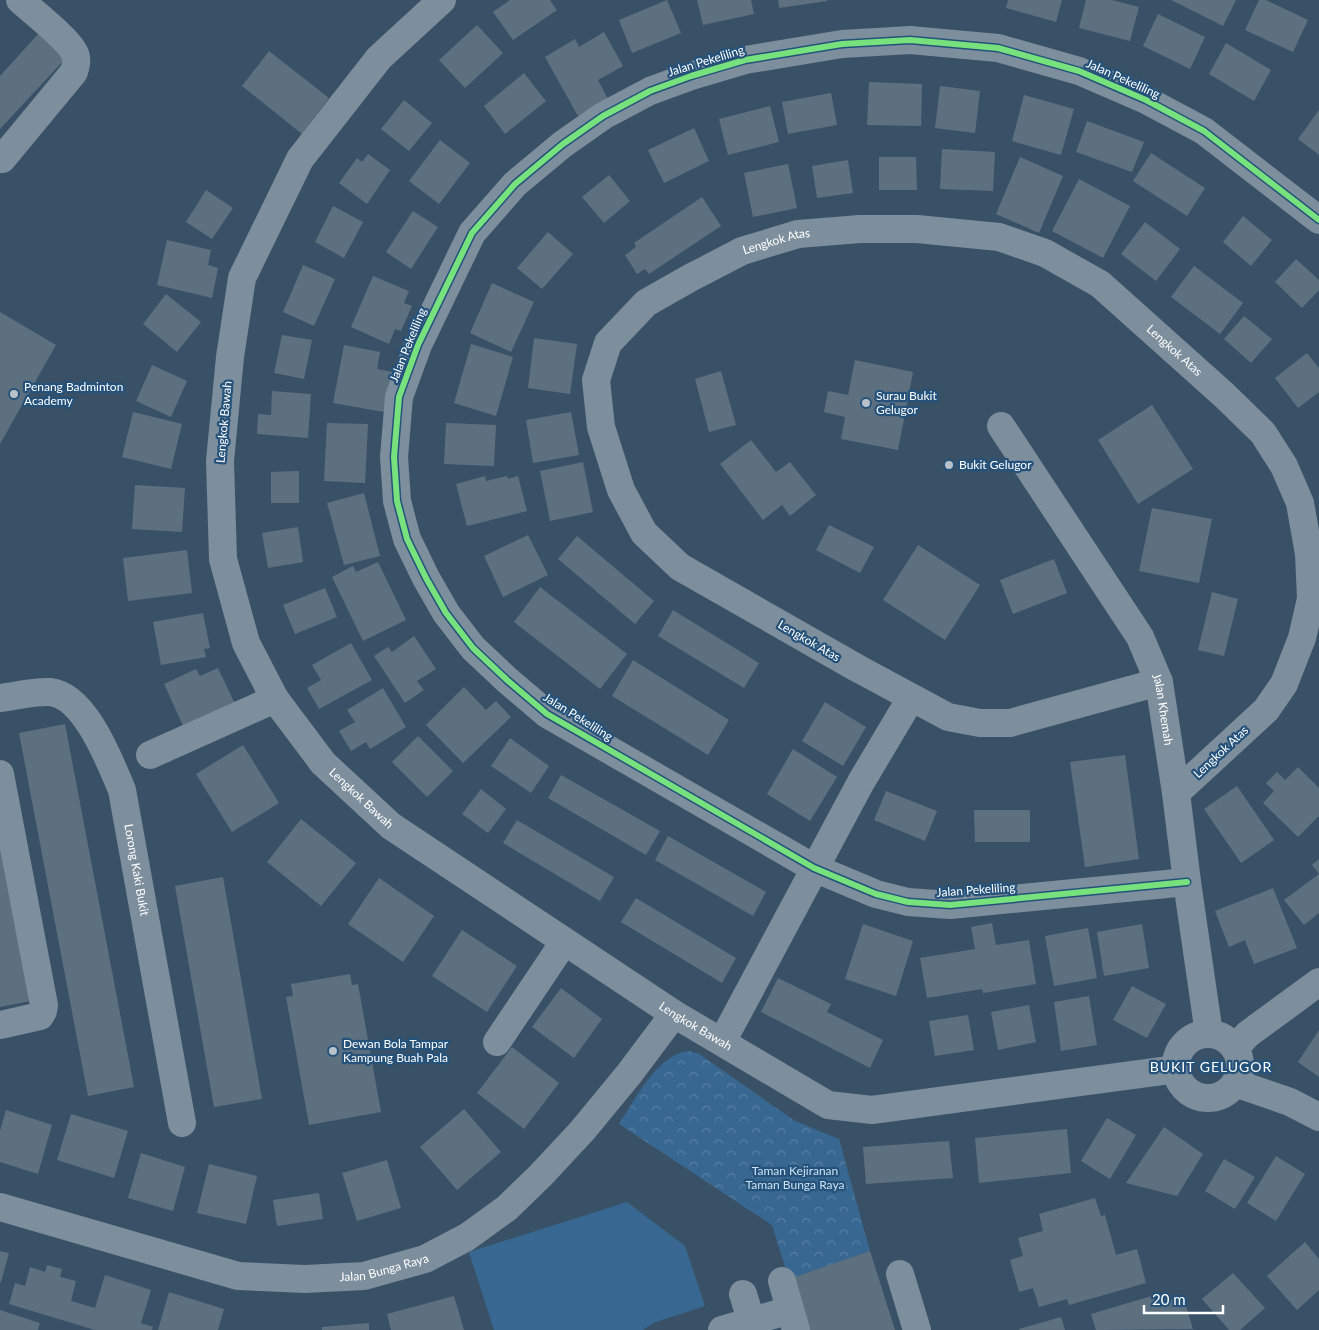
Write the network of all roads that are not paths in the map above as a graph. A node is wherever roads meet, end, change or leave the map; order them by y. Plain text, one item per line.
1 (20, 0) edge
2 (442, 0) edge
3 (2, 158) dead end
4 (1319, 220) edge
5 (1001, 426) dead end
6 (1159, 682) junction
7 (0, 698) edge
8 (911, 698) junction
9 (275, 699) junction
10 (150, 755) dead end
11 (0, 774) edge
12 (1176, 793) junction
13 (814, 868) junction
14 (1187, 882) junction
15 (564, 942) junction
16 (1319, 982) edge
17 (674, 1014) junction
18 (0, 1025) edge
19 (1209, 1034) junction
20 (497, 1042) dead end
21 (722, 1042) junction
22 (1235, 1048) junction
23 (1177, 1069) junction
24 (1235, 1083) junction
25 (1319, 1117) edge
26 (182, 1122) dead end
27 (0, 1207) edge
28 (900, 1274) dead end
29 (782, 1281) dead end
30 (743, 1294) dead end
31 (793, 1320) edge
32 (752, 1325) edge
33 (722, 1330) edge
34 (917, 1330) edge

1 - 3 street
2 - 9 street, Lengkok Bawah
4 - 13 street, Jalan Pekeliling
5 - 6 street, Jalan Khemah
6 - 8 street, Lengkok Atas
6 - 12 street, Jalan Khemah
7 - 26 street, Lorong Kaki Bukit
8 - 12 street, Lengkok Atas
8 - 13 street
9 - 10 street
9 - 15 street, Lengkok Bawah
11 - 18 street
12 - 14 street, Jalan Khemah
13 - 14 street, Jalan Pekeliling
13 - 21 street
14 - 19 street, Jalan Khemah
15 - 17 street, Lengkok Bawah
15 - 20 street
16 - 22 street
17 - 21 street, Lengkok Bawah
17 - 27 street, Jalan Bunga Raya
19 - 22 street
19 - 23 street
21 - 23 street, Lengkok Bawah
22 - 24 street
23 - 24 street
24 - 25 street
28 - 34 street
29 - 31 street
30 - 32 street
31 - 32 street
32 - 33 street

